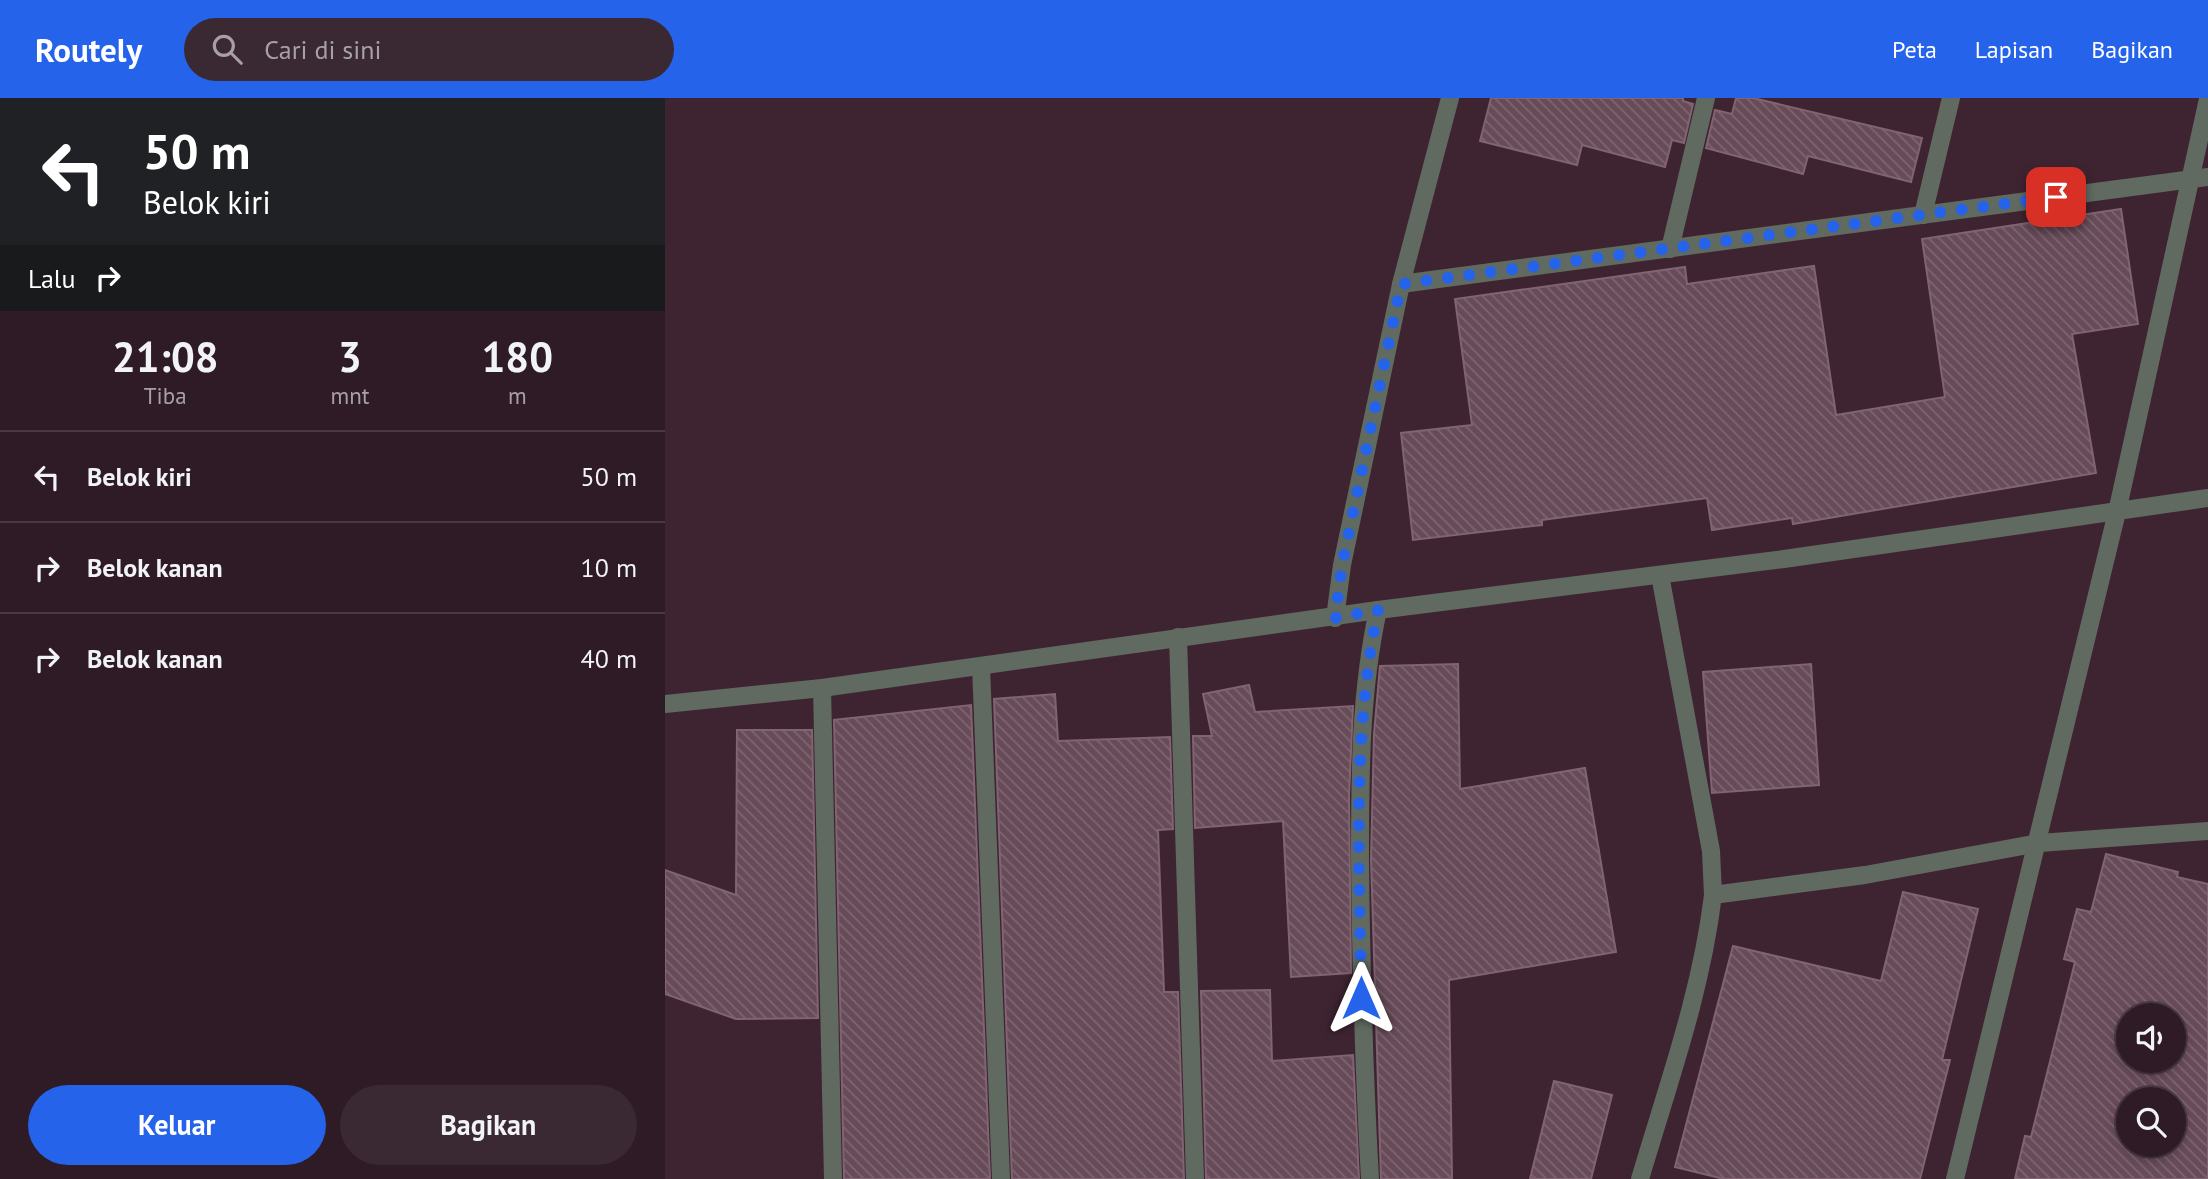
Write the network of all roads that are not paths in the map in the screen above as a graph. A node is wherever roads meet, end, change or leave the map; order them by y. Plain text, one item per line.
1 (1450, 98) edge
2 (1706, 98) edge
3 (1951, 98) edge
4 (2208, 99) edge
5 (2208, 177) edge
6 (2189, 180) junction
7 (1923, 215) junction
8 (1670, 249) junction
9 (1401, 284) junction
10 (2208, 498) edge
11 (2117, 512) junction
12 (1660, 575) junction
13 (1378, 610) junction
14 (1335, 618) junction
15 (1178, 637) junction
16 (981, 666) junction
17 (822, 688) junction
18 (665, 704) edge
19 (2208, 831) edge
20 (2039, 843) junction
21 (1713, 895) junction
22 (833, 1179) edge
23 (1001, 1179) edge
24 (1195, 1179) edge
25 (1370, 1179) edge
26 (1640, 1179) edge
27 (1955, 1179) edge

1 - 9 street
2 - 8 street
3 - 7 street
4 - 6 street
5 - 6 street
6 - 7 street
6 - 11 street
7 - 8 street
8 - 9 street
9 - 14 street
10 - 11 street
11 - 12 street
11 - 20 street
12 - 13 street
12 - 21 street
13 - 14 street
13 - 25 street
14 - 15 street
15 - 16 street
15 - 24 street
16 - 17 street
16 - 23 street
17 - 18 street
17 - 22 street
19 - 20 street
20 - 21 street
20 - 27 street
21 - 26 street

